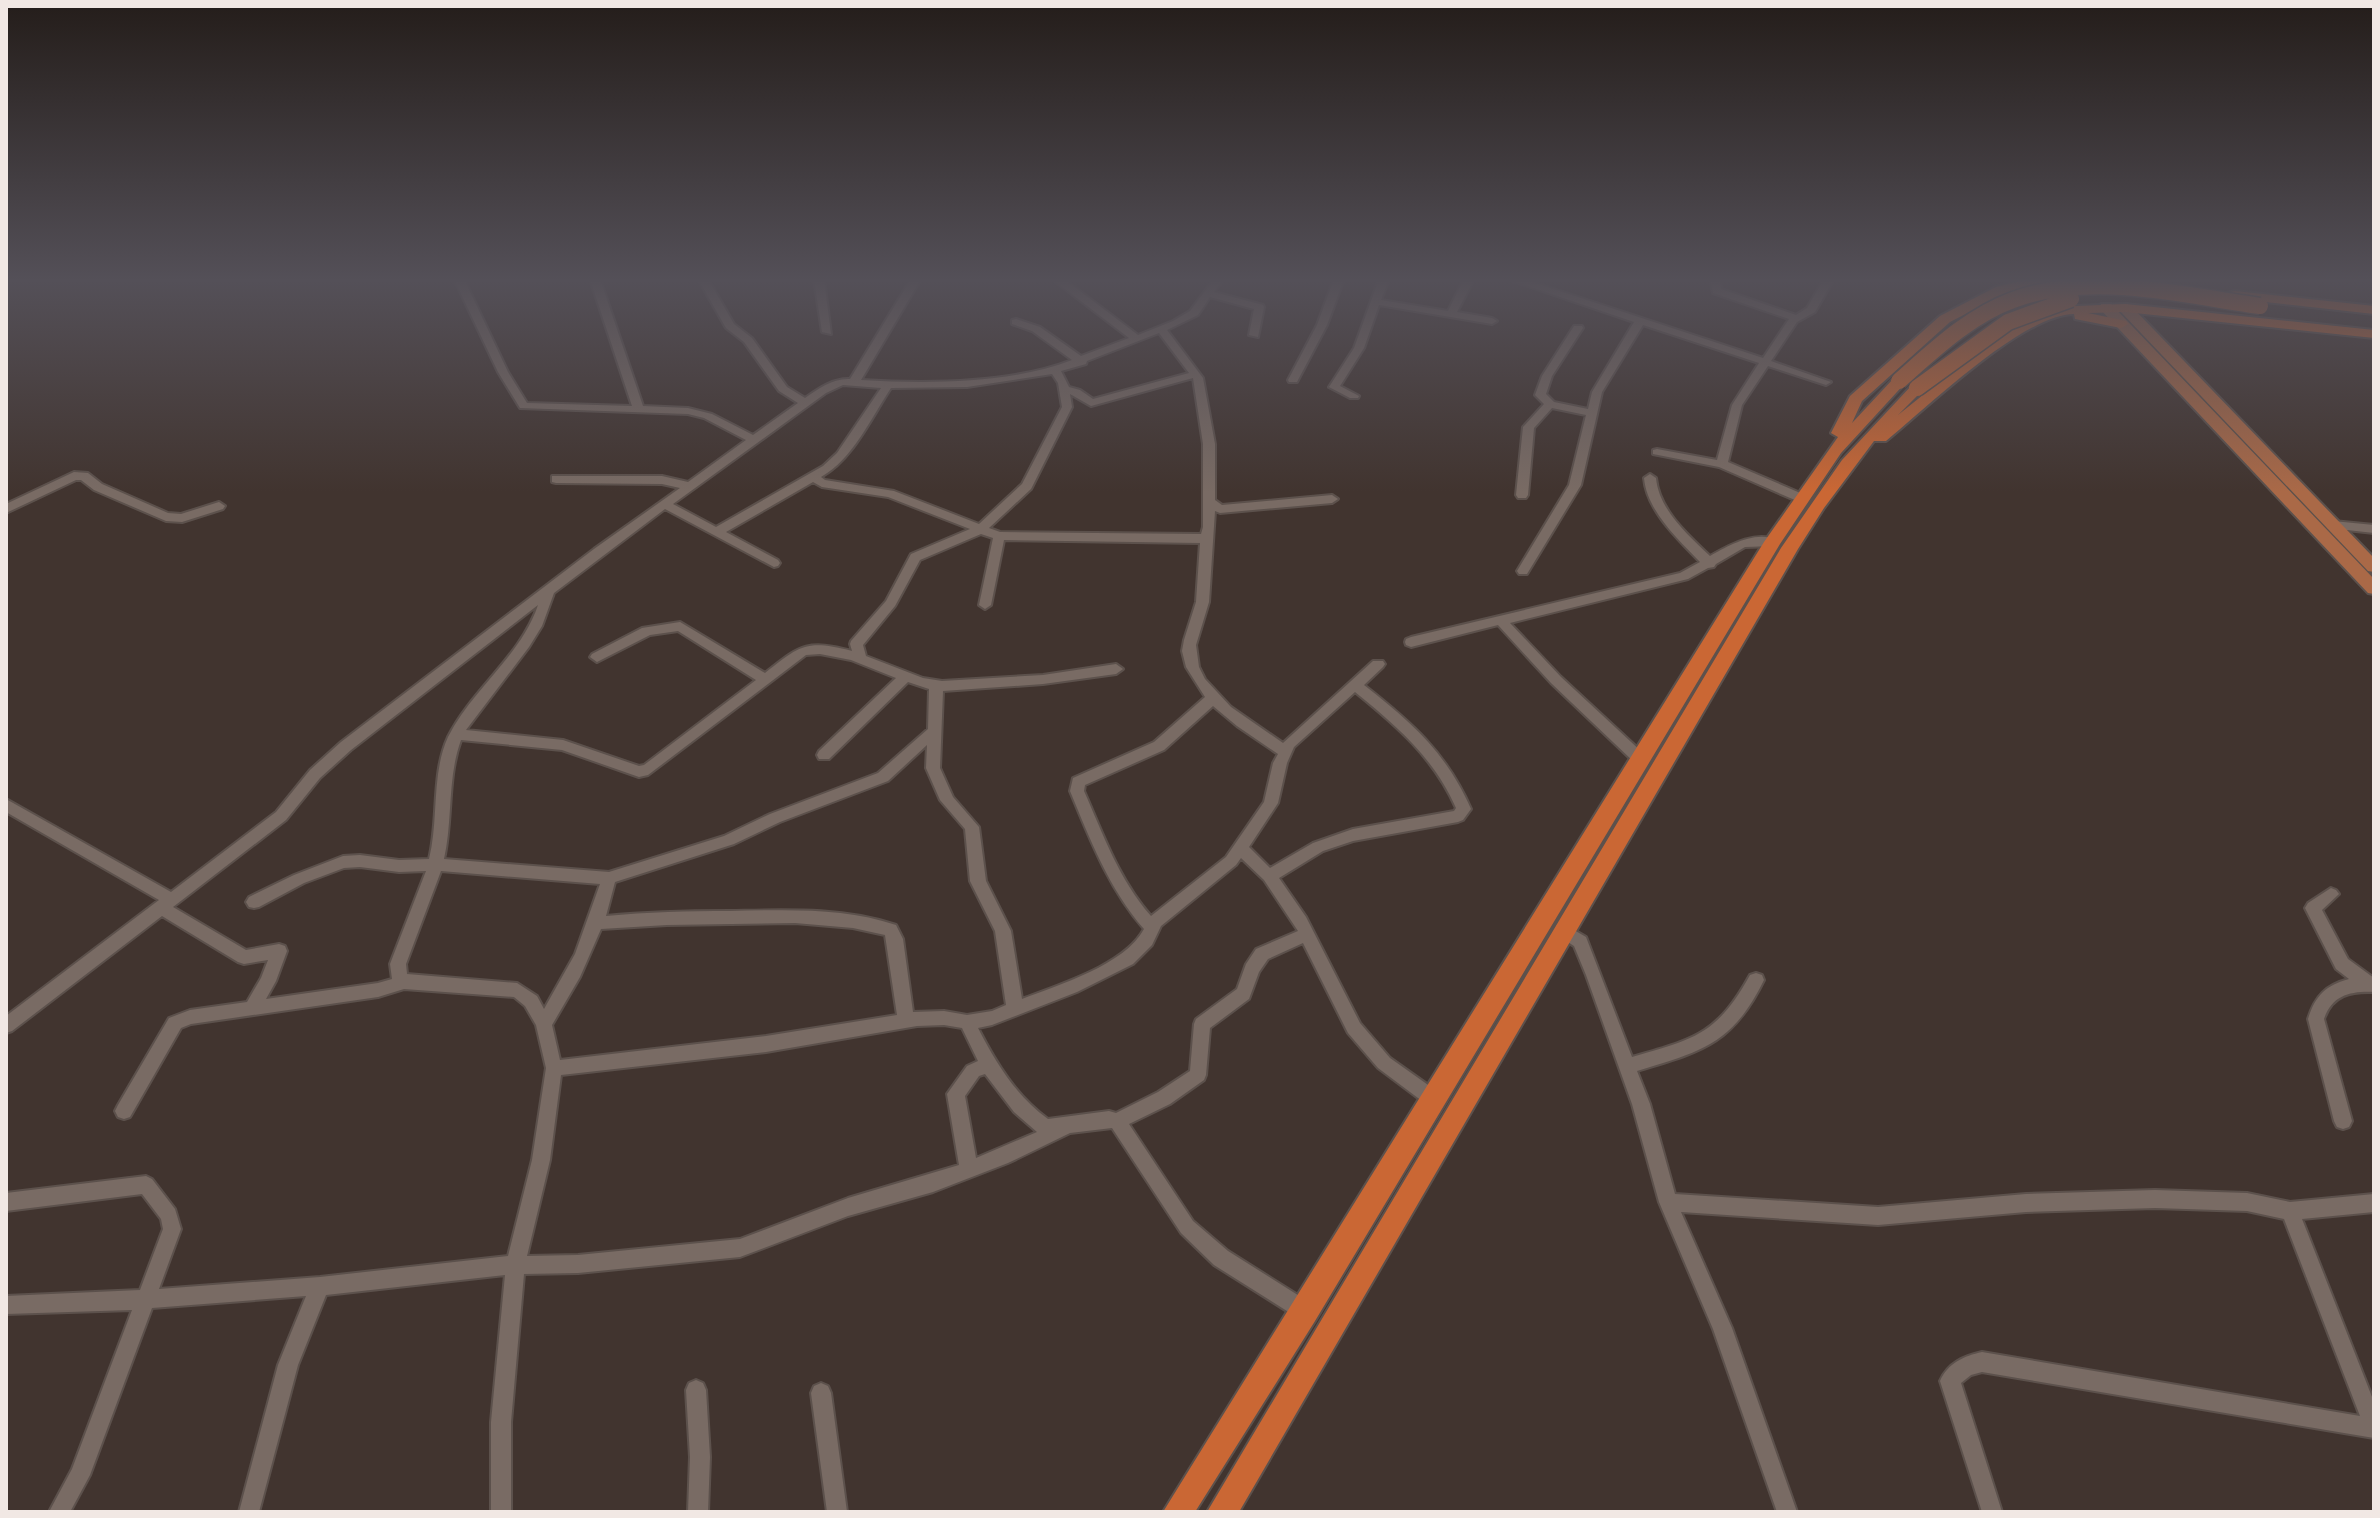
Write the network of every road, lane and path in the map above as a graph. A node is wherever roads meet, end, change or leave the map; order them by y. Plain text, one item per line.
1 (493, 350) edge
2 (619, 350) edge
3 (755, 350) edge
4 (873, 350) edge
5 (1065, 350) edge
6 (1109, 350) edge
7 (1177, 350) edge
8 (1309, 350) edge
9 (1358, 350) edge
10 (1564, 350) edge
11 (1621, 350) edge
12 (1728, 350) edge
13 (1776, 350) edge
14 (1910, 350) edge
15 (1962, 350) edge
16 (1987, 350) edge
17 (2146, 350) edge
18 (2165, 350) edge
19 (1082, 362) junction
20 (1768, 363) junction
21 (1055, 370) junction
22 (1196, 374) junction
23 (1293, 380) dead end
24 (854, 382) junction
25 (1826, 382) dead end
26 (888, 385) junction
27 (1065, 389) junction
28 (1354, 396) dead end
29 (805, 403) junction
30 (1550, 404) junction
31 (638, 408) junction
32 (1590, 413) junction
33 (754, 440) junction
34 (1657, 452) dead end
35 (1722, 464) junction
36 (1834, 465) junction
37 (815, 478) junction
38 (1650, 478) dead end
39 (556, 479) dead end
40 (689, 486) junction
41 (1522, 495) dead end
42 (1801, 498) junction
43 (1332, 499) dead end
44 (1209, 502) junction
45 (664, 504) junction
46 (219, 506) dead end
47 (6, 509) edge
48 (2333, 525) junction
49 (2374, 529) edge
50 (979, 530) junction
51 (717, 532) junction
52 (999, 536) junction
53 (1206, 536) junction
54 (1773, 542) junction
55 (774, 563) dead end
56 (1710, 564) junction
57 (2374, 567) edge
58 (1523, 571) dead end
59 (2374, 589) edge
60 (548, 590) junction
61 (985, 605) dead end
62 (1502, 622) junction
63 (1411, 642) dead end
64 (860, 656) junction
65 (597, 657) dead end
66 (1378, 664) dead end
67 (1116, 669) dead end
68 (906, 676) junction
69 (765, 680) junction
70 (1354, 684) junction
71 (936, 686) junction
72 (1213, 698) junction
73 (935, 730) junction
74 (457, 734) junction
75 (1286, 752) junction
76 (824, 755) dead end
77 (1639, 758) junction
78 (6, 805) edge
79 (1241, 848) junction
80 (436, 865) junction
81 (1269, 876) junction
82 (609, 878) junction
83 (2331, 894) dead end
84 (254, 902) dead end
85 (165, 903) junction
86 (596, 923) junction
87 (1153, 928) junction
88 (1562, 930) junction
89 (1307, 934) junction
90 (1756, 980) dead end
91 (404, 982) junction
92 (2370, 984) edge
93 (251, 1009) junction
94 (1015, 1009) junction
95 (906, 1021) junction
96 (967, 1022) junction
97 (544, 1024) junction
98 (6, 1026) edge
99 (989, 1064) junction
100 (1628, 1066) junction
101 (554, 1068) junction
102 (1432, 1098) junction
103 (124, 1111) dead end
104 (1117, 1121) junction
105 (2343, 1121) dead end
106 (1063, 1128) junction
107 (969, 1169) junction
108 (6, 1202) edge
109 (1668, 1202) junction
110 (2374, 1203) edge
111 (2290, 1211) junction
112 (515, 1265) junction
113 (320, 1286) junction
114 (148, 1299) junction
115 (6, 1305) edge
116 (1305, 1311) junction
117 (696, 1390) dead end
118 (821, 1393) dead end
119 (2374, 1427) edge
120 (59, 1512) edge
121 (249, 1512) edge
122 (501, 1512) edge
123 (698, 1512) edge
124 (837, 1512) edge
125 (1178, 1512) edge
126 (1222, 1512) edge
127 (1787, 1512) edge
128 (1992, 1512) edge

1 - 31 street
2 - 31 street
3 - 29 street
4 - 24 street
5 - 19 street
6 - 19 street
7 - 22 street
8 - 23 street
9 - 28 street
10 - 30 street
11 - 32 street
12 - 20 street
13 - 20 street
14 - 36 highway
15 - 36 highway, bridge
16 - 36 highway
17 - 59 main road
18 - 48 main road
19 - 21 street
20 - 25 street
20 - 35 street
21 - 26 street
21 - 27 street
22 - 27 street
22 - 44 street
24 - 26 street
24 - 29 street
26 - 37 street
27 - 50 street
29 - 33 street
30 - 32 street
30 - 41 street
31 - 33 street
32 - 58 street
33 - 40 street
34 - 35 street
35 - 42 street
36 - 42 highway
36 - 88 highway
37 - 50 street
37 - 51 street
38 - 56 street
39 - 40 street
40 - 45 street
42 - 54 highway
43 - 44 street
44 - 53 street
45 - 51 street
45 - 60 street
46 - 47 street
48 - 49 street
48 - 57 main road
50 - 52 street
50 - 64 street
51 - 55 street
52 - 53 street
52 - 61 street
53 - 72 street
54 - 56 street
54 - 77 highway
56 - 62 street
60 - 74 street
60 - 85 street
62 - 63 street
62 - 77 street
64 - 68 street
64 - 69 street
65 - 69 street
66 - 70 street
67 - 71 street
68 - 71 street
68 - 76 street
69 - 74 street
70 - 75 street
70 - 81 street
71 - 73 street
72 - 75 street
72 - 87 street
73 - 82 street
73 - 94 street
74 - 80 street
75 - 79 street
77 - 102 highway
78 - 85 street
79 - 81 street
79 - 87 street
80 - 82 street
80 - 84 street
80 - 91 street
81 - 89 street
82 - 86 street
83 - 92 street
85 - 93 street
85 - 98 street
86 - 95 street
86 - 97 street
87 - 94 street
88 - 100 street
88 - 126 highway
89 - 102 street
89 - 104 street
90 - 100 street
91 - 93 street
91 - 97 street
92 - 105 street
93 - 103 street
94 - 96 street
95 - 96 street
95 - 101 street
96 - 99 street
97 - 101 street
99 - 106 street
99 - 107 street
100 - 109 street
101 - 112 street
102 - 116 highway
104 - 106 street
104 - 116 street
106 - 107 street
107 - 112 street
108 - 114 street
109 - 111 street
109 - 127 street
110 - 111 street
111 - 119 street
112 - 113 street
112 - 122 street
113 - 114 street
113 - 121 street
114 - 115 street
114 - 120 street
116 - 125 highway
117 - 123 street
118 - 124 street
119 - 128 street

